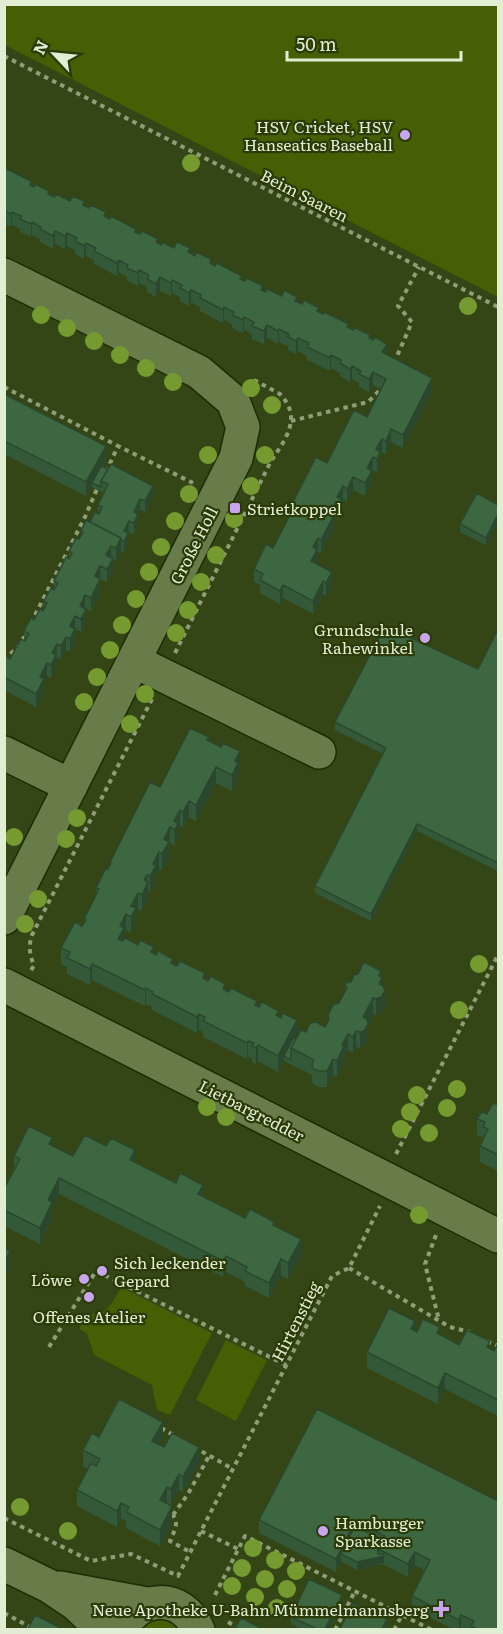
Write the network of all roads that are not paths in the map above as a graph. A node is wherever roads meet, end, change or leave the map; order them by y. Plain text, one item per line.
1 (4, 275) edge
2 (134, 661) junction
3 (320, 752) dead end
4 (4, 753) edge
5 (71, 786) junction
6 (4, 918) edge
7 (4, 985) edge
8 (498, 1236) edge
9 (4, 1564) edge
10 (49, 1586) junction
11 (147, 1605) junction
12 (213, 1626) edge
13 (103, 1629) edge
14 (121, 1629) edge

1 - 2 street, Große Holl
2 - 3 street
2 - 5 street, Große Holl
4 - 5 street
5 - 6 street, Große Holl
7 - 8 street, Lietbargredder
9 - 10 street
10 - 11 street
10 - 13 street
11 - 12 street
11 - 14 street

